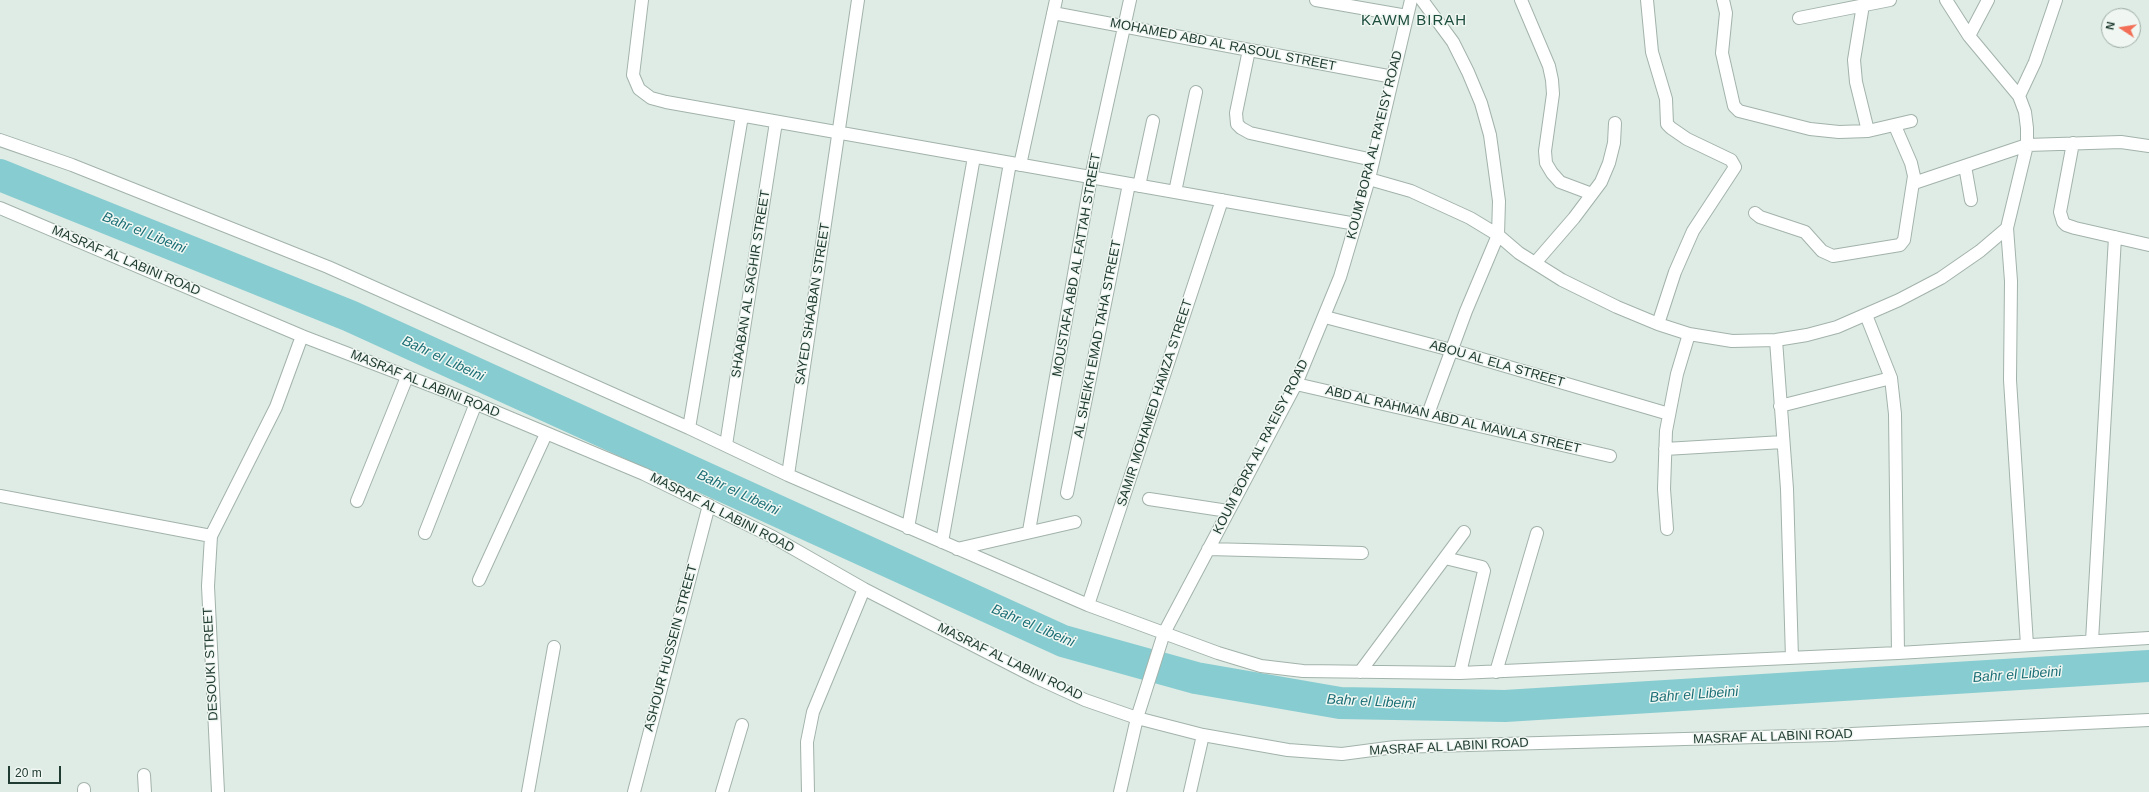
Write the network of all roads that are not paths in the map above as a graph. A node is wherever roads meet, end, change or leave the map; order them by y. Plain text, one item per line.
1 (642, 0) edge
2 (858, 0) edge
3 (1056, 0) edge
4 (1130, 0) edge
5 (1316, 0) edge
6 (1411, 0) edge
7 (1422, 0) edge
8 (1521, 0) edge
9 (1647, 0) edge
10 (1723, 0) edge
11 (1890, 0) edge
12 (1946, 0) edge
13 (1988, 0) edge
14 (2056, 0) edge
15 (1863, 5) junction
16 (1053, 14) junction
17 (1407, 16) junction
18 (1798, 18) dead end
19 (1124, 27) junction
20 (1970, 36) junction
21 (1250, 50) junction
22 (1393, 77) junction
23 (1196, 92) dead end
24 (2018, 96) junction
25 (742, 116) junction
26 (1153, 121) dead end
27 (1911, 121) dead end
28 (776, 122) junction
29 (1615, 123) dead end
30 (1895, 126) junction
31 (1868, 131) junction
32 (839, 133) junction
33 (0, 140) edge
34 (2073, 142) junction
35 (2027, 145) junction
36 (2149, 146) edge
37 (974, 156) junction
38 (1373, 160) junction
39 (1015, 164) junction
40 (1965, 166) junction
41 (1091, 177) junction
42 (1369, 179) junction
43 (1914, 183) junction
44 (1134, 185) junction
45 (1175, 192) junction
46 (1592, 194) junction
47 (1222, 200) junction
48 (1971, 200) dead end
49 (0, 208) edge
50 (1755, 213) dead end
51 (1356, 224) junction
52 (2007, 228) junction
53 (1498, 234) junction
54 (2115, 237) junction
55 (2149, 245) edge
56 (1535, 263) junction
57 (1866, 315) junction
58 (1325, 317) junction
59 (1658, 324) junction
60 (1689, 334) junction
61 (302, 336) junction
62 (1776, 340) junction
63 (1451, 350) junction
64 (407, 377) junction
65 (1891, 378) junction
66 (1296, 384) junction
67 (476, 403) junction
68 (1780, 406) junction
69 (1428, 414) junction
70 (1668, 414) junction
71 (689, 428) junction
72 (546, 434) junction
73 (1783, 442) junction
74 (726, 445) junction
75 (1665, 449) junction
76 (1610, 456) dead end
77 (788, 475) junction
78 (1067, 494) dead end
79 (0, 496) edge
80 (1149, 499) dead end
81 (357, 501) dead end
82 (709, 505) junction
83 (1228, 511) junction
84 (1075, 522) dead end
85 (908, 528) junction
86 (1667, 528) dead end
87 (1029, 531) junction
88 (1464, 532) dead end
89 (425, 533) dead end
90 (1537, 533) dead end
91 (211, 536) junction
92 (942, 542) junction
93 (957, 549) junction
94 (1208, 549) junction
95 (1362, 553) dead end
96 (1445, 558) junction
97 (479, 580) dead end
98 (864, 589) junction
99 (1088, 605) junction
100 (1164, 633) junction
101 (2149, 638) edge
102 (2092, 642) junction
103 (2027, 645) junction
104 (554, 647) dead end
105 (1898, 653) junction
106 (1792, 658) junction
107 (1360, 672) junction
108 (1496, 672) junction
109 (1460, 673) junction
110 (1137, 718) junction
111 (2149, 720) edge
112 (742, 725) dead end
113 (1203, 734) junction
114 (144, 775) dead end
115 (145, 792) edge
116 (218, 792) edge
117 (528, 792) edge
118 (634, 792) edge
119 (722, 792) edge
120 (808, 792) edge
121 (1120, 792) edge
122 (1190, 792) edge

1 - 25 street
2 - 32 street, SAYED SHAABAN STREET
3 - 16 street
4 - 19 street, MOUSTAFA ABD AL FATTAH STREET
5 - 17 street
6 - 17 street, KOUM BORA AL RA'EISY ROAD
7 - 53 street
8 - 46 street
9 - 59 street
10 - 31 street
11 - 15 street
12 - 20 street
13 - 20 street
14 - 24 street
15 - 18 street
15 - 31 street
16 - 19 street, MOHAMED ABD AL RASOUL STREET
16 - 39 street
17 - 22 street, KOUM BORA AL RA'EISY ROAD
19 - 21 street, MOHAMED ABD AL RASOUL STREET
19 - 41 street, MOUSTAFA ABD AL FATTAH STREET
20 - 24 street
21 - 22 street, MOHAMED ABD AL RASOUL STREET
21 - 38 street
22 - 38 street, KOUM BORA AL RA'EISY ROAD
23 - 45 street
24 - 35 street
25 - 28 street
25 - 71 street
26 - 44 street, AL SHEIKH EMAD TAHA STREET
27 - 30 street
28 - 32 street
28 - 74 street, SHAABAN AL SAGHIR STREET
29 - 46 street
30 - 31 street
30 - 43 street
32 - 37 street
32 - 77 street, SAYED SHAABAN STREET
33 - 71 street
34 - 35 street
34 - 36 street
34 - 54 street
35 - 40 street
35 - 52 street
37 - 39 street
37 - 85 street
38 - 42 street, KOUM BORA AL RA'EISY ROAD
39 - 41 street
39 - 92 street
40 - 43 street
40 - 48 street
41 - 44 street
41 - 87 street, MOUSTAFA ABD AL FATTAH STREET
42 - 51 street, KOUM BORA AL RA'EISY ROAD
42 - 53 street
43 - 50 street
44 - 45 street
44 - 78 street, AL SHEIKH EMAD TAHA STREET
45 - 47 street
46 - 56 street
47 - 51 street
47 - 99 street, SAMIR MOHAMED HAMZA STREET
49 - 61 street, MASRAF AL LABINI ROAD
51 - 58 street, KOUM BORA AL RA'EISY ROAD
52 - 57 street
52 - 103 street
53 - 56 street
53 - 63 street
54 - 55 street
54 - 102 street
56 - 59 street
57 - 62 street
57 - 65 street
58 - 63 street, ABOU AL ELA STREET
58 - 66 street, KOUM BORA AL RA'EISY ROAD
59 - 60 street
60 - 62 street
60 - 70 street
61 - 64 street, MASRAF AL LABINI ROAD
61 - 91 street
62 - 68 street
63 - 69 street
63 - 70 street, ABOU AL ELA STREET
64 - 67 street, MASRAF AL LABINI ROAD
64 - 81 street
65 - 68 street
65 - 105 street
66 - 69 street, ABD AL RAHMAN ABD AL MAWLA STREET
66 - 83 street, KOUM BORA AL RA'EISY ROAD
67 - 72 street, MASRAF AL LABINI ROAD
67 - 89 street
68 - 73 street
69 - 76 street, ABD AL RAHMAN ABD AL MAWLA STREET
70 - 75 street
71 - 74 street
72 - 82 street, MASRAF AL LABINI ROAD
72 - 97 street
73 - 75 street
73 - 106 street
74 - 77 street
75 - 86 street
77 - 85 street
79 - 91 street
80 - 83 street
82 - 98 street, MASRAF AL LABINI ROAD
82 - 118 street, ASHOUR HUSSEIN STREET
83 - 94 street, KOUM BORA AL RA'EISY ROAD
84 - 87 street
85 - 92 street
87 - 93 street
88 - 96 street
90 - 108 street
91 - 116 street, DESOUKI STREET
92 - 93 street
93 - 99 street
94 - 95 street
94 - 100 street, KOUM BORA AL RA'EISY ROAD
96 - 107 street
96 - 109 street
98 - 110 street, MASRAF AL LABINI ROAD
98 - 120 street
99 - 100 street
100 - 107 street
100 - 110 street, KOUM BORA AL RA'EISY ROAD
101 - 102 street
102 - 103 street
103 - 105 street
104 - 117 street
105 - 106 street
106 - 108 street
107 - 109 street
108 - 109 street
110 - 113 street, MASRAF AL LABINI ROAD
110 - 121 street, KOUM BORA AL RA'EISY ROAD
111 - 113 street, MASRAF AL LABINI ROAD
112 - 119 street
113 - 122 street
114 - 115 street

